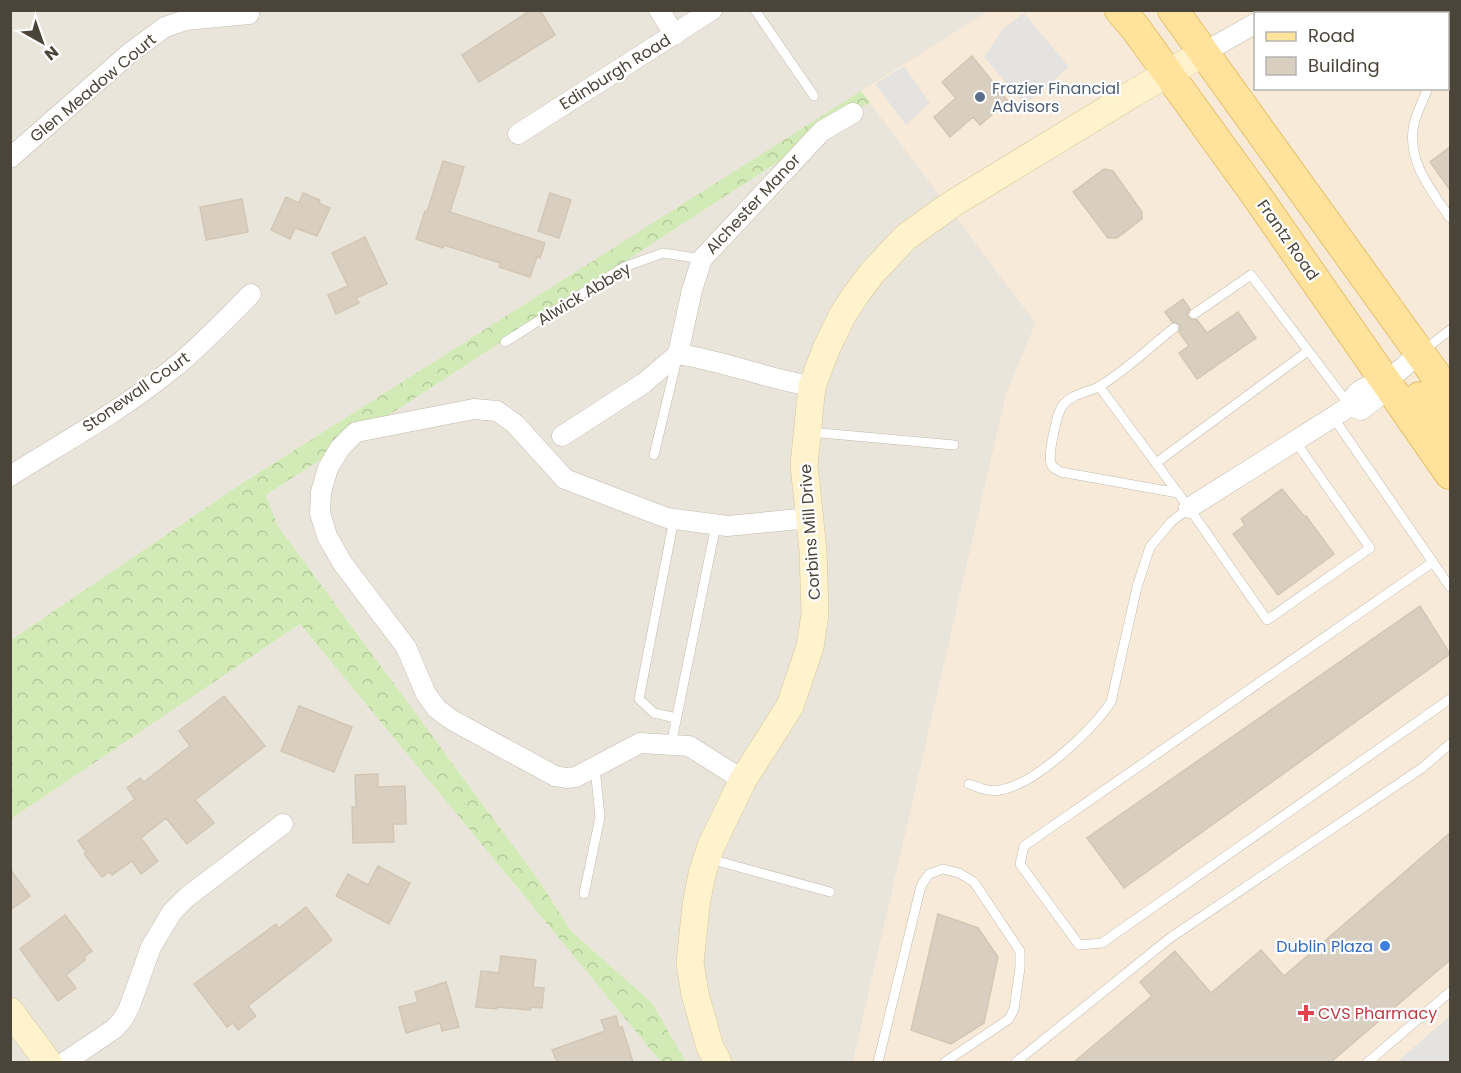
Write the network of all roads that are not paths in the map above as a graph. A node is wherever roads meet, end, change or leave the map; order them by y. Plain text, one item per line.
1 (659, 10) edge
2 (712, 10) edge
3 (755, 10) edge
4 (1120, 10) edge
5 (1143, 10) edge
6 (1173, 10) edge
7 (249, 14) dead end
8 (1254, 24) edge
9 (675, 34) junction
10 (1203, 53) junction
11 (1168, 73) junction
12 (1427, 90) edge
13 (814, 96) dead end
14 (853, 113) dead end
15 (518, 134) dead end
16 (10, 158) edge
17 (1256, 195) junction
18 (1321, 217) junction
19 (1450, 218) edge
20 (702, 259) junction
21 (251, 294) dead end
22 (1194, 314) dead end
23 (1174, 328) dead end
24 (1450, 330) edge
25 (505, 342) dead end
26 (1308, 351) junction
27 (1420, 353) junction
28 (678, 354) junction
29 (1386, 380) junction
30 (812, 386) junction
31 (1099, 386) junction
32 (1450, 395) edge
33 (1342, 411) junction
34 (808, 432) junction
35 (562, 436) dead end
36 (1450, 436) edge
37 (1295, 441) junction
38 (954, 445) dead end
39 (654, 455) dead end
40 (1156, 463) junction
41 (1450, 474) edge
42 (10, 476) edge
43 (1184, 501) junction
44 (810, 518) junction
45 (675, 519) junction
46 (716, 525) junction
47 (1433, 562) junction
48 (1450, 587) edge
49 (1450, 699) edge
50 (676, 718) junction
51 (1450, 744) edge
52 (671, 745) junction
53 (595, 766) junction
54 (743, 780) junction
55 (969, 784) dead end
56 (283, 824) dead end
57 (707, 858) junction
58 (830, 892) dead end
59 (584, 894) dead end
60 (1450, 992) edge
61 (10, 1011) edge
62 (48, 1062) edge
63 (65, 1062) edge
64 (718, 1062) edge
65 (878, 1062) edge
66 (945, 1062) edge
67 (1016, 1062) edge
68 (1368, 1062) edge

1 - 9 street
2 - 9 street, Edinburgh Road
3 - 13 lane
4 - 11 main road, Frantz Road
5 - 10 main road
6 - 10 main road
7 - 16 street, Glen Meadow Court
8 - 10 street
9 - 15 street, Edinburgh Road
10 - 11 street, Corbins Mill Drive
10 - 18 main road
11 - 17 main road, Frantz Road
11 - 18 main road
11 - 30 street, Corbins Mill Drive
12 - 19 lane
14 - 20 street, Alchester Manor
17 - 27 main road
17 - 29 main road, Frantz Road
18 - 27 main road
20 - 25 lane, Alwick Abbey
20 - 28 street, Alchester Manor
21 - 42 street, Stonewall Court
22 - 26 lane
23 - 31 lane
24 - 27 lane
26 - 33 lane
26 - 40 lane
27 - 29 street
27 - 32 main road
28 - 30 street
28 - 35 street
28 - 39 lane, Alchester Manor
29 - 33 street
29 - 36 main road
29 - 41 main road, Frantz Road
30 - 34 street, Corbins Mill Drive
31 - 40 lane
31 - 43 lane
33 - 37 street
33 - 47 lane
34 - 38 lane
34 - 44 street, Corbins Mill Drive
37 - 43 street
37 - 43 lane
40 - 43 lane
43 - 55 lane
44 - 46 street
44 - 54 street, Corbins Mill Drive
45 - 46 street
45 - 50 lane
45 - 53 street
46 - 50 lane
47 - 48 lane
47 - 49 lane
50 - 52 lane
51 - 67 lane
52 - 53 street
52 - 54 street
53 - 59 lane
54 - 57 street, Corbins Mill Drive
56 - 63 street
57 - 58 lane
57 - 64 street, Corbins Mill Drive
60 - 68 lane
61 - 62 street
65 - 66 lane

